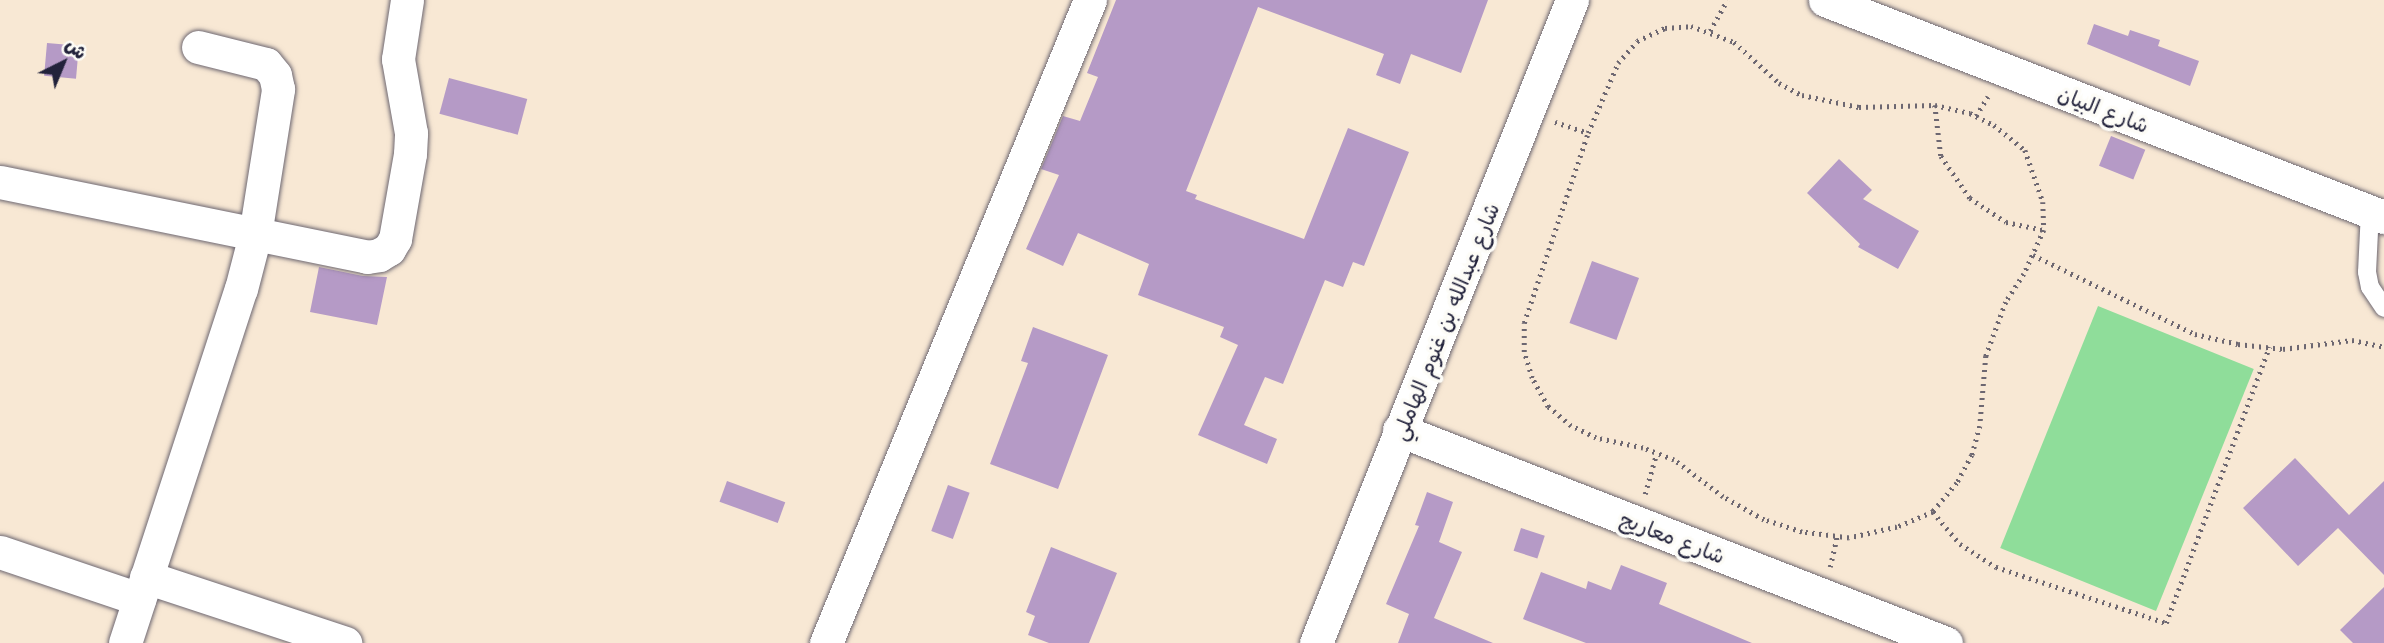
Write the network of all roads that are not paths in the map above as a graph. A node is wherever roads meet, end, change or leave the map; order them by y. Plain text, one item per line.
1 (407, 0) edge
2 (1090, 0) edge
3 (1572, 0) edge
4 (1825, 0) edge
5 (198, 47) dead end
6 (0, 182) edge
7 (2377, 214) edge
8 (255, 235) junction
9 (2384, 308) edge
10 (1399, 430) junction
11 (0, 552) edge
12 (143, 588) junction
13 (125, 643) edge
14 (345, 643) edge
15 (826, 643) edge
16 (1316, 643) edge
17 (1946, 643) edge

1 - 8 street
2 - 15 street
3 - 10 street, شارع عبدالله بن غنوم الهاملي
4 - 7 street, شارع البيان
5 - 8 street
6 - 8 street
7 - 9 lane
8 - 12 street
10 - 16 street, شارع عبدالله بن غنوم الهاملي
10 - 17 street, شارع معاريج
11 - 12 street
12 - 13 street
12 - 14 street

